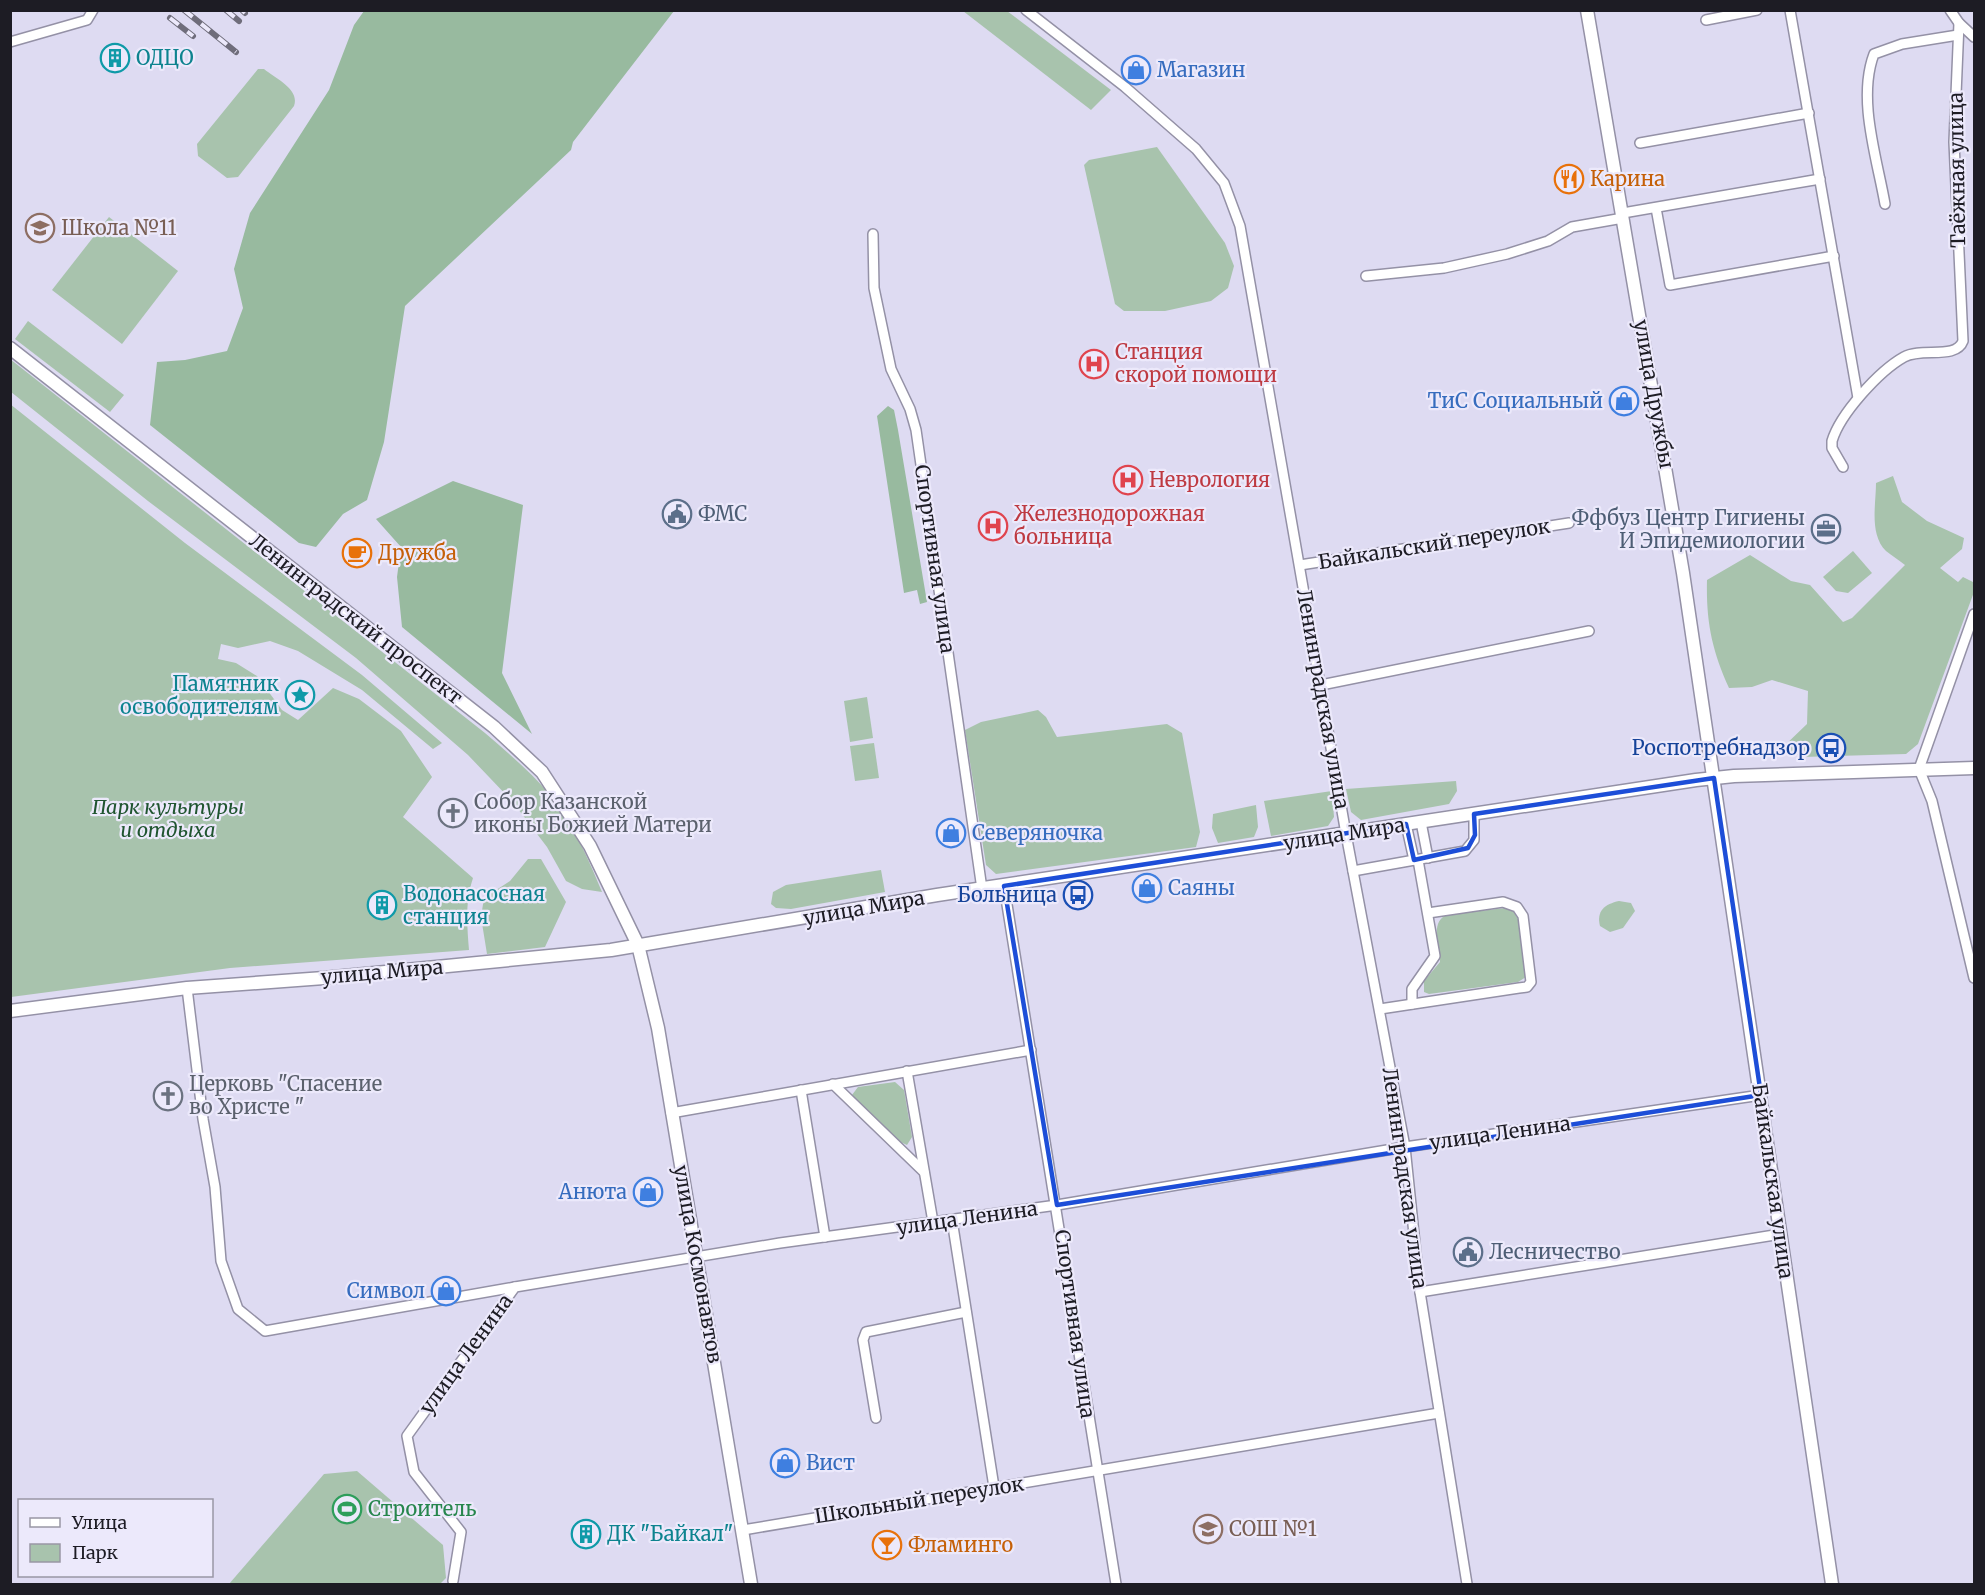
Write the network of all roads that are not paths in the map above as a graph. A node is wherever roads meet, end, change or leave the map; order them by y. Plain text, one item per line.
1 (93, 10) edge
2 (1026, 10) edge
3 (1587, 10) edge
4 (1757, 10) edge
5 (1790, 10) edge
6 (1950, 10) edge
7 (1706, 20) dead end
8 (1959, 23) junction
9 (1958, 35) junction
10 (1974, 37) edge
11 (10, 42) edge
12 (1809, 112) junction
13 (1640, 143) dead end
14 (1820, 179) junction
15 (1885, 204) dead end
16 (1656, 207) junction
17 (1623, 215) junction
18 (873, 234) dead end
19 (1834, 256) junction
20 (1366, 276) dead end
21 (10, 348) edge
22 (1858, 398) junction
23 (1843, 467) dead end
24 (1569, 523) dead end
25 (1300, 565) junction
26 (1974, 614) edge
27 (1589, 631) dead end
28 (1321, 685) junction
29 (1974, 768) edge
30 (1919, 769) junction
31 (1714, 778) junction
32 (1474, 814) junction
33 (1421, 822) junction
34 (1406, 824) junction
35 (1346, 834) junction
36 (1420, 859) junction
37 (1353, 871) junction
38 (1004, 886) junction
39 (982, 889) junction
40 (1428, 912) junction
41 (638, 945) junction
42 (1974, 978) edge
43 (187, 988) junction
44 (1412, 1004) junction
45 (1380, 1009) junction
46 (10, 1011) edge
47 (1031, 1050) junction
48 (906, 1071) junction
49 (833, 1084) junction
50 (801, 1090) junction
51 (1761, 1095) junction
52 (671, 1113) junction
53 (1405, 1147) junction
54 (924, 1173) junction
55 (1057, 1205) junction
56 (952, 1220) junction
57 (933, 1222) junction
58 (1781, 1234) junction
59 (825, 1237) junction
60 (697, 1258) junction
61 (515, 1287) junction
62 (1420, 1292) junction
63 (966, 1312) junction
64 (1440, 1413) junction
65 (876, 1419) dead end
66 (1096, 1471) junction
67 (994, 1487) junction
68 (743, 1530) junction
69 (453, 1581) dead end
70 (751, 1584) edge
71 (1116, 1584) edge
72 (1467, 1584) edge
73 (1832, 1584) edge

1 - 11 street
2 - 25 street, Ленинградская улица
3 - 17 street, улица Дружбы
4 - 7 street
5 - 12 street
6 - 8 street
8 - 9 street, Таёжная улица
8 - 10 street
9 - 15 street
9 - 22 street, Таёжная улица
12 - 13 street
12 - 14 street
14 - 16 street
14 - 19 street
16 - 17 street
16 - 19 street
17 - 20 street
17 - 31 street, улица Дружбы
18 - 39 street, Спортивная улица
19 - 22 street
21 - 41 street, Ленинградский проспект
22 - 23 street, Таёжная улица
24 - 25 street, Байкальский переулок
25 - 28 street, Ленинградская улица
26 - 30 street
27 - 28 street
28 - 35 street, Ленинградская улица
29 - 30 street, улица Мира
30 - 31 street, улица Мира
30 - 42 street
31 - 32 street, улица Мира
31 - 51 street, Байкальская улица
32 - 33 street, улица Мира
32 - 36 street
33 - 34 street, улица Мира
33 - 36 street
34 - 35 street, улица Мира
34 - 36 street
35 - 37 street, Ленинградская улица
35 - 38 street, улица Мира
36 - 37 street
36 - 40 street
37 - 45 street, Ленинградская улица
38 - 39 street, улица Мира
38 - 47 street, Спортивная улица
39 - 41 street, улица Мира
40 - 44 street
40 - 44 street
41 - 43 street, улица Мира
41 - 52 street, улица Космонавтов
43 - 46 street, улица Мира
43 - 61 street
44 - 45 street
45 - 53 street, Ленинградская улица
47 - 48 street
47 - 55 street, Спортивная улица
48 - 49 street
48 - 54 street
49 - 50 street
49 - 54 street
50 - 52 street
50 - 59 street
51 - 53 street, улица Ленина
51 - 58 street, Байкальская улица
52 - 60 street, улица Космонавтов
53 - 55 street, улица Ленина
53 - 62 street, Ленинградская улица
54 - 57 street
55 - 56 street, улица Ленина
55 - 66 street, Спортивная улица
56 - 57 street, улица Ленина
56 - 63 street
57 - 59 street, улица Ленина
58 - 62 street
58 - 73 street, Байкальская улица
59 - 60 street, улица Ленина
60 - 61 street, улица Ленина
60 - 68 street, улица Космонавтов
61 - 69 street, улица Ленина
62 - 64 street, Ленинградская улица
63 - 65 street
63 - 67 street
64 - 66 street, Школьный переулок
64 - 72 street, Ленинградская улица
66 - 67 street, Школьный переулок
66 - 71 street, Спортивная улица
67 - 68 street, Школьный переулок
68 - 70 street, улица Космонавтов

